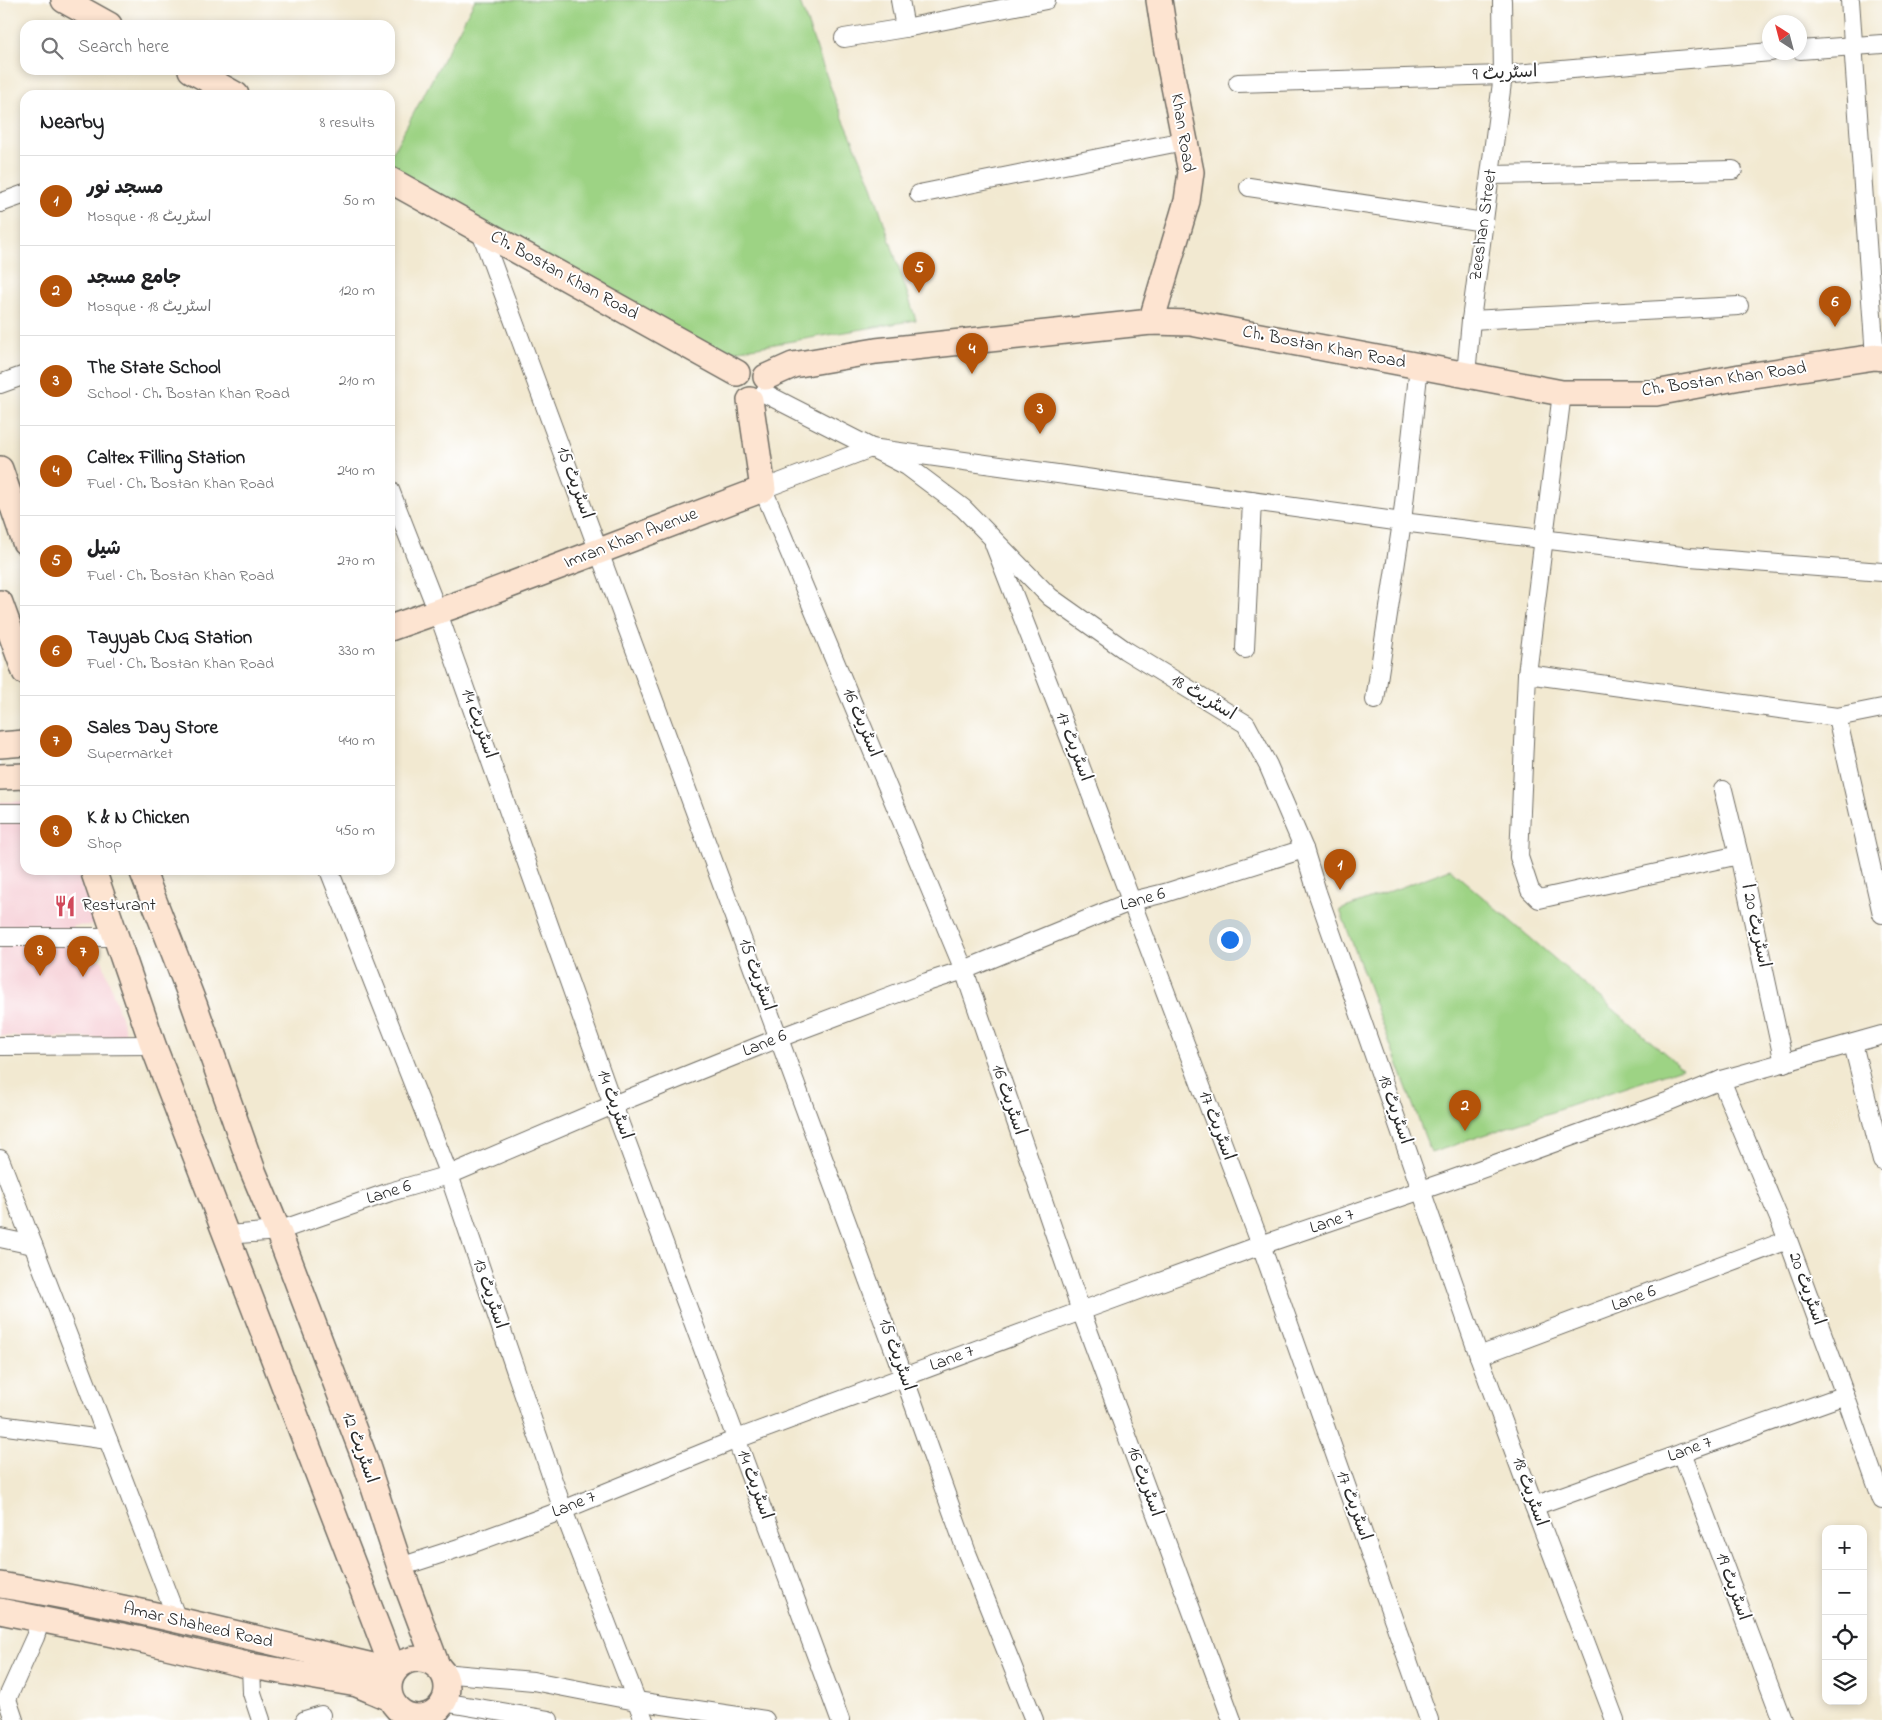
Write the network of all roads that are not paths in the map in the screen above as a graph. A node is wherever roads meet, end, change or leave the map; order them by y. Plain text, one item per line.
1 (64, 0) edge
2 (900, 0) edge
3 (1046, 0) edge
4 (1159, 0) edge
5 (1502, 0) edge
6 (1850, 0) edge
7 (100, 20) edge
8 (905, 28) junction
9 (844, 38) dead end
10 (1882, 44) edge
11 (1853, 46) junction
12 (1807, 49) edge
13 (1762, 53) edge
14 (200, 75) edge
15 (1503, 75) junction
16 (1238, 83) dead end
17 (225, 90) edge
18 (1184, 141) junction
19 (1733, 170) dead end
20 (1490, 175) junction
21 (395, 183) edge
22 (1248, 187) dead end
23 (919, 194) dead end
24 (20, 196) edge
25 (0, 203) edge
26 (1484, 222) junction
27 (480, 230) junction
28 (1739, 306) dead end
29 (1471, 320) junction
30 (1151, 322) junction
31 (1878, 358) edge
32 (1419, 366) junction
33 (1466, 375) junction
34 (20, 377) edge
35 (0, 384) edge
36 (760, 390) junction
37 (1562, 393) junction
38 (871, 448) junction
39 (0, 469) edge
40 (763, 489) junction
41 (1252, 501) junction
42 (395, 503) edge
43 (1402, 522) junction
44 (20, 527) edge
45 (990, 535) junction
46 (1543, 539) junction
47 (599, 552) junction
48 (1882, 572) edge
49 (0, 603) edge
50 (437, 610) junction
51 (395, 626) edge
52 (1245, 649) dead end
53 (20, 658) edge
54 (1527, 674) junction
55 (1375, 700) dead end
56 (1882, 708) edge
57 (1837, 717) junction
58 (20, 743) edge
59 (0, 745) edge
60 (20, 776) edge
61 (0, 777) edge
62 (1723, 790) dead end
63 (0, 813) edge
64 (20, 813) edge
65 (1304, 849) junction
66 (1739, 855) junction
67 (96, 875) edge
68 (144, 875) edge
69 (331, 875) edge
70 (1132, 901) junction
71 (1882, 914) edge
72 (0, 937) edge
73 (116, 938) junction
74 (964, 970) junction
75 (1882, 1035) edge
76 (779, 1038) junction
77 (1853, 1044) junction
78 (153, 1045) junction
79 (0, 1046) edge
80 (1784, 1063) junction
81 (1721, 1080) junction
82 (613, 1105) junction
83 (0, 1159) edge
84 (1882, 1161) edge
85 (449, 1175) junction
86 (1422, 1190) junction
87 (278, 1231) junction
88 (227, 1235) junction
89 (0, 1238) edge
90 (1788, 1240) junction
91 (33, 1245) junction
92 (1260, 1246) junction
93 (1081, 1311) junction
94 (1479, 1356) junction
95 (904, 1377) junction
96 (1845, 1395) junction
97 (0, 1425) edge
98 (737, 1439) junction
99 (108, 1440) junction
100 (1682, 1453) junction
101 (1882, 1500) edge
102 (1534, 1506) junction
103 (562, 1510) junction
104 (400, 1567) junction
105 (0, 1585) edge
106 (50, 1594) junction
107 (0, 1611) edge
108 (41, 1619) junction
109 (177, 1619) junction
110 (251, 1666) junction
111 (440, 1669) junction
112 (394, 1671) junction
113 (390, 1698) junction
114 (4, 1700) edge
115 (636, 1702) junction
116 (447, 1711) edge
117 (410, 1718) edge
118 (14, 1720) edge
119 (261, 1720) edge
120 (548, 1720) edge
121 (644, 1720) edge
122 (765, 1720) edge
123 (840, 1720) edge
124 (1034, 1720) edge
125 (1232, 1720) edge
126 (1429, 1720) edge
127 (1615, 1720) edge
128 (1782, 1720) edge

1 - 7 main road
2 - 8 street
3 - 8 street
4 - 18 main road, Khan Road
5 - 15 street, Zeeshan Street
6 - 11 street
8 - 9 street
10 - 11 street
11 - 12 street
11 - 31 street
13 - 15 street, اسٹریٹ 9
14 - 17 main road
15 - 16 street, اسٹریٹ 9
15 - 20 street, Zeeshan Street
18 - 23 street
18 - 30 main road, Khan Road
19 - 20 street
20 - 26 street, Zeeshan Street
21 - 27 main road, Ch. Bostan Khan Road
22 - 26 street
24 - 25 street
26 - 29 street, Zeeshan Street
27 - 36 main road, Ch. Bostan Khan Road
27 - 47 street, اسٹریٹ 15
28 - 29 street
29 - 33 street, Zeeshan Street
30 - 32 main road, Ch. Bostan Khan Road
30 - 36 main road, Ch. Bostan Khan Road
31 - 37 main road, Ch. Bostan Khan Road
32 - 33 main road, Ch. Bostan Khan Road
32 - 43 street
33 - 37 main road, Ch. Bostan Khan Road
34 - 35 street
36 - 38 street, اسٹریٹ 18
36 - 40 main road
37 - 46 street
38 - 40 street, Imran Khan Avenue
38 - 41 street
38 - 45 street, اسٹریٹ 18
39 - 44 main road
40 - 47 main road, Imran Khan Avenue
40 - 74 street, اسٹریٹ 16
41 - 43 street
41 - 52 street
42 - 50 street, اسٹریٹ 14
43 - 46 street
43 - 55 street
45 - 65 street, اسٹریٹ 18
45 - 70 street, اسٹریٹ 17
46 - 48 street
46 - 54 street
47 - 50 main road, Imran Khan Avenue
47 - 76 street, اسٹریٹ 15
49 - 53 main road
50 - 51 main road, Imran Khan Avenue
50 - 82 street, اسٹریٹ 14
54 - 57 street
54 - 66 street
56 - 57 street
57 - 71 street
58 - 59 main road
60 - 61 main road
62 - 66 street, اسٹریٹ 20 ا
63 - 64 street
65 - 70 street, Lane 6
65 - 86 street, اسٹریٹ 18
66 - 80 street, اسٹریٹ 20 ا
67 - 73 main road
68 - 87 main road, اسٹریٹ 12
69 - 85 street, اسٹریٹ 13
70 - 74 street, Lane 6
70 - 92 street, اسٹریٹ 17
72 - 73 street
73 - 78 main road
74 - 76 street, Lane 6
74 - 93 street, اسٹریٹ 16
75 - 77 street, Lane 7
76 - 82 street, Lane 6
76 - 95 street, اسٹریٹ 15
77 - 80 street, Lane 7
77 - 84 street
78 - 79 street
78 - 88 main road
80 - 81 street, Lane 7
81 - 86 street, Lane 7
81 - 90 street, اسٹریٹ 20
82 - 85 street, Lane 6
82 - 98 street, اسٹریٹ 14
83 - 91 street
85 - 87 street, Lane 6
85 - 103 street, اسٹریٹ 13
86 - 92 street, Lane 7
86 - 94 street, اسٹریٹ 18
87 - 88 street, Lane 6
87 - 104 main road, اسٹریٹ 12
88 - 112 main road
89 - 91 street
90 - 94 street, Lane 6
90 - 96 street, اسٹریٹ 20
91 - 99 street
92 - 93 street, Lane 7
92 - 126 street, اسٹریٹ 17
93 - 95 street, Lane 7
93 - 125 street, اسٹریٹ 16
94 - 102 street, اسٹریٹ 18
95 - 98 street, Lane 7
95 - 124 street, اسٹریٹ 15
96 - 100 street, Lane 7
96 - 101 street, اسٹریٹ 20
97 - 99 street
98 - 103 street, Lane 7
98 - 123 street, اسٹریٹ 14
99 - 109 street
100 - 102 street, Lane 7
100 - 128 street, اسٹریٹ 19
102 - 127 street, اسٹریٹ 18
103 - 104 street, Lane 7
103 - 115 street, اسٹریٹ 13
104 - 111 main road, اسٹریٹ 12
105 - 106 main road, Amar Shaheed Road
106 - 108 main road
106 - 109 main road, Amar Shaheed Road
107 - 108 main road, Amar Shaheed Road
108 - 110 main road, Amar Shaheed Road
108 - 114 street
109 - 112 main road, Amar Shaheed Road
110 - 113 main road, Amar Shaheed Road
110 - 119 street
111 - 112 main road
111 - 115 street
111 - 116 main road
112 - 113 main road
113 - 117 main road
114 - 118 street
115 - 121 street, اسٹریٹ 13
115 - 122 street
116 - 117 main road
116 - 120 street

